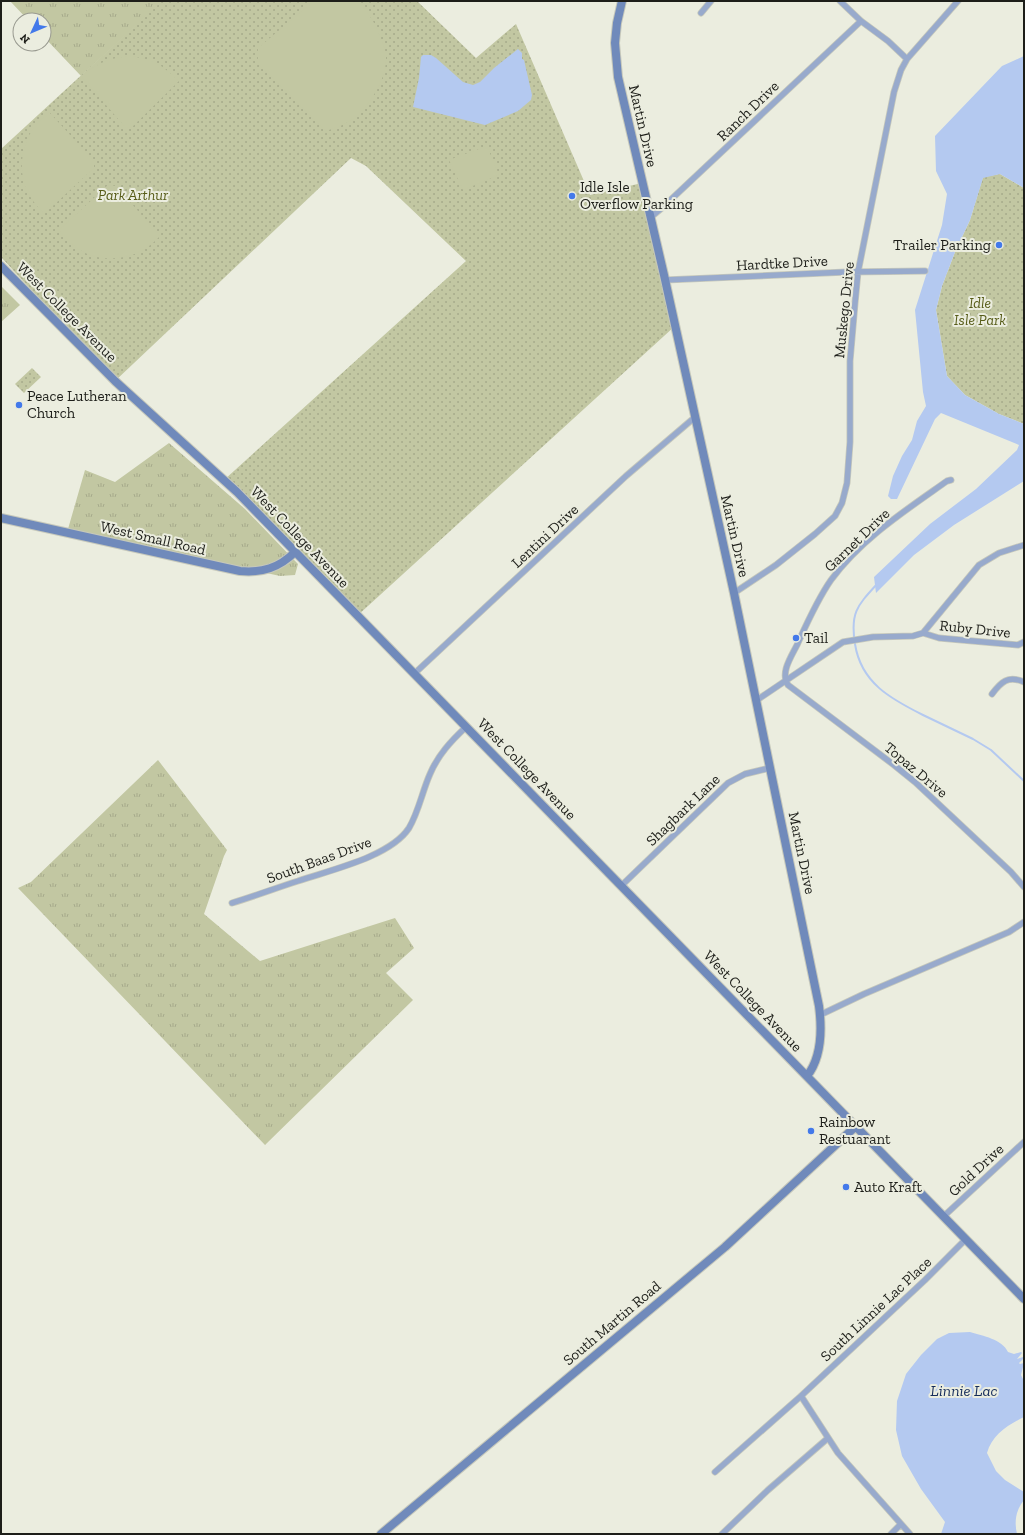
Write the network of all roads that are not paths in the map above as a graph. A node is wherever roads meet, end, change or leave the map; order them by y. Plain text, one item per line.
1 (622, 1) edge
2 (711, 1) edge
3 (840, 1) edge
4 (958, 1) edge
5 (701, 13) dead end
6 (861, 20) junction
7 (907, 59) junction
8 (651, 217) junction
9 (1, 266) edge
10 (925, 271) dead end
11 (858, 272) junction
12 (665, 280) junction
13 (694, 418) junction
14 (951, 480) dead end
15 (1, 518) edge
16 (1024, 545) edge
17 (295, 552) junction
18 (734, 593) junction
19 (923, 633) junction
20 (1024, 642) edge
21 (415, 674) junction
22 (786, 681) junction
23 (1024, 682) edge
24 (992, 694) dead end
25 (756, 700) junction
26 (466, 727) junction
27 (770, 768) junction
28 (621, 886) junction
29 (1024, 887) edge
30 (232, 903) dead end
31 (1024, 922) edge
32 (820, 1014) junction
33 (808, 1076) junction
34 (855, 1126) junction
35 (1024, 1142) edge
36 (944, 1216) junction
37 (966, 1239) junction
38 (1024, 1299) edge
39 (801, 1396) junction
40 (828, 1438) junction
41 (715, 1472) dead end
42 (901, 1524) junction
43 (381, 1534) edge
44 (722, 1534) edge
45 (891, 1534) edge
46 (910, 1534) edge

1 - 8 street, Martin Drive
2 - 5 street
3 - 6 street
4 - 7 street, Muskego Drive
6 - 7 street
6 - 8 street, Ranch Drive
7 - 11 street, Muskego Drive
8 - 12 street, Martin Drive
9 - 17 street, West College Avenue
10 - 11 street, Hardtke Drive
11 - 12 street, Hardtke Drive
11 - 18 street, Muskego Drive
12 - 13 street, Martin Drive
13 - 18 street, Martin Drive
13 - 21 street, Lentini Drive
14 - 22 street, Garnet Drive
15 - 17 street, West Small Road
16 - 19 street
17 - 21 street, West College Avenue
18 - 25 street, Martin Drive
19 - 20 street, Ruby Drive
19 - 22 street
21 - 26 street, West College Avenue
22 - 25 street
22 - 29 street, Topaz Drive
23 - 24 street
25 - 27 street, Martin Drive
26 - 28 street, West College Avenue
26 - 30 street, South Baas Drive
27 - 28 street, Shagbark Lane
27 - 32 street, Martin Drive
28 - 33 street, West College Avenue
31 - 32 street
32 - 33 street, Martin Drive
33 - 34 street, West College Avenue
34 - 36 street, West College Avenue
34 - 43 street, South Martin Road
35 - 36 street, Gold Drive
36 - 37 street, West College Avenue
37 - 38 street, West College Avenue
37 - 39 street, South Linnie Lac Place
39 - 40 street
39 - 41 street, South Linnie Lac Place
40 - 42 street
40 - 44 street
42 - 45 street
42 - 46 street

